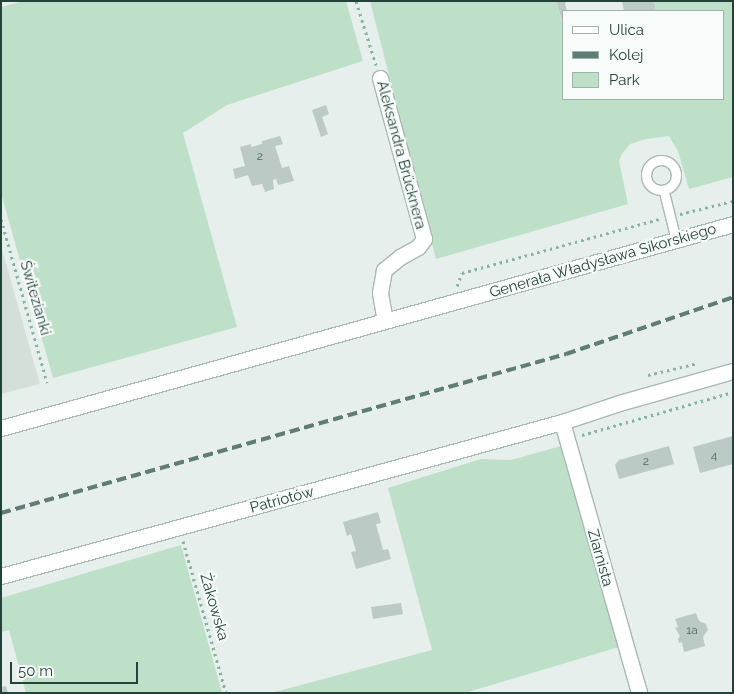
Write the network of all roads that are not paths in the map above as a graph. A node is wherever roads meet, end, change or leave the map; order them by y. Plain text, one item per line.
1 (380, 78) road end
2 (664, 192) dead end
3 (733, 224) edge
4 (676, 240) junction
5 (386, 320) junction
6 (733, 371) edge
7 (562, 422) junction
8 (1, 428) edge
9 (1, 576) edge
10 (639, 693) edge

1 - 5 main road, Aleksandra Brücknera
2 - 4 lane
3 - 4 main road, Generała Władysława Sikorskiego
4 - 5 main road, Generała Władysława Sikorskiego
5 - 8 main road
6 - 7 main road, Patriotów
7 - 9 main road, Patriotów
7 - 10 main road, Ziarnista

